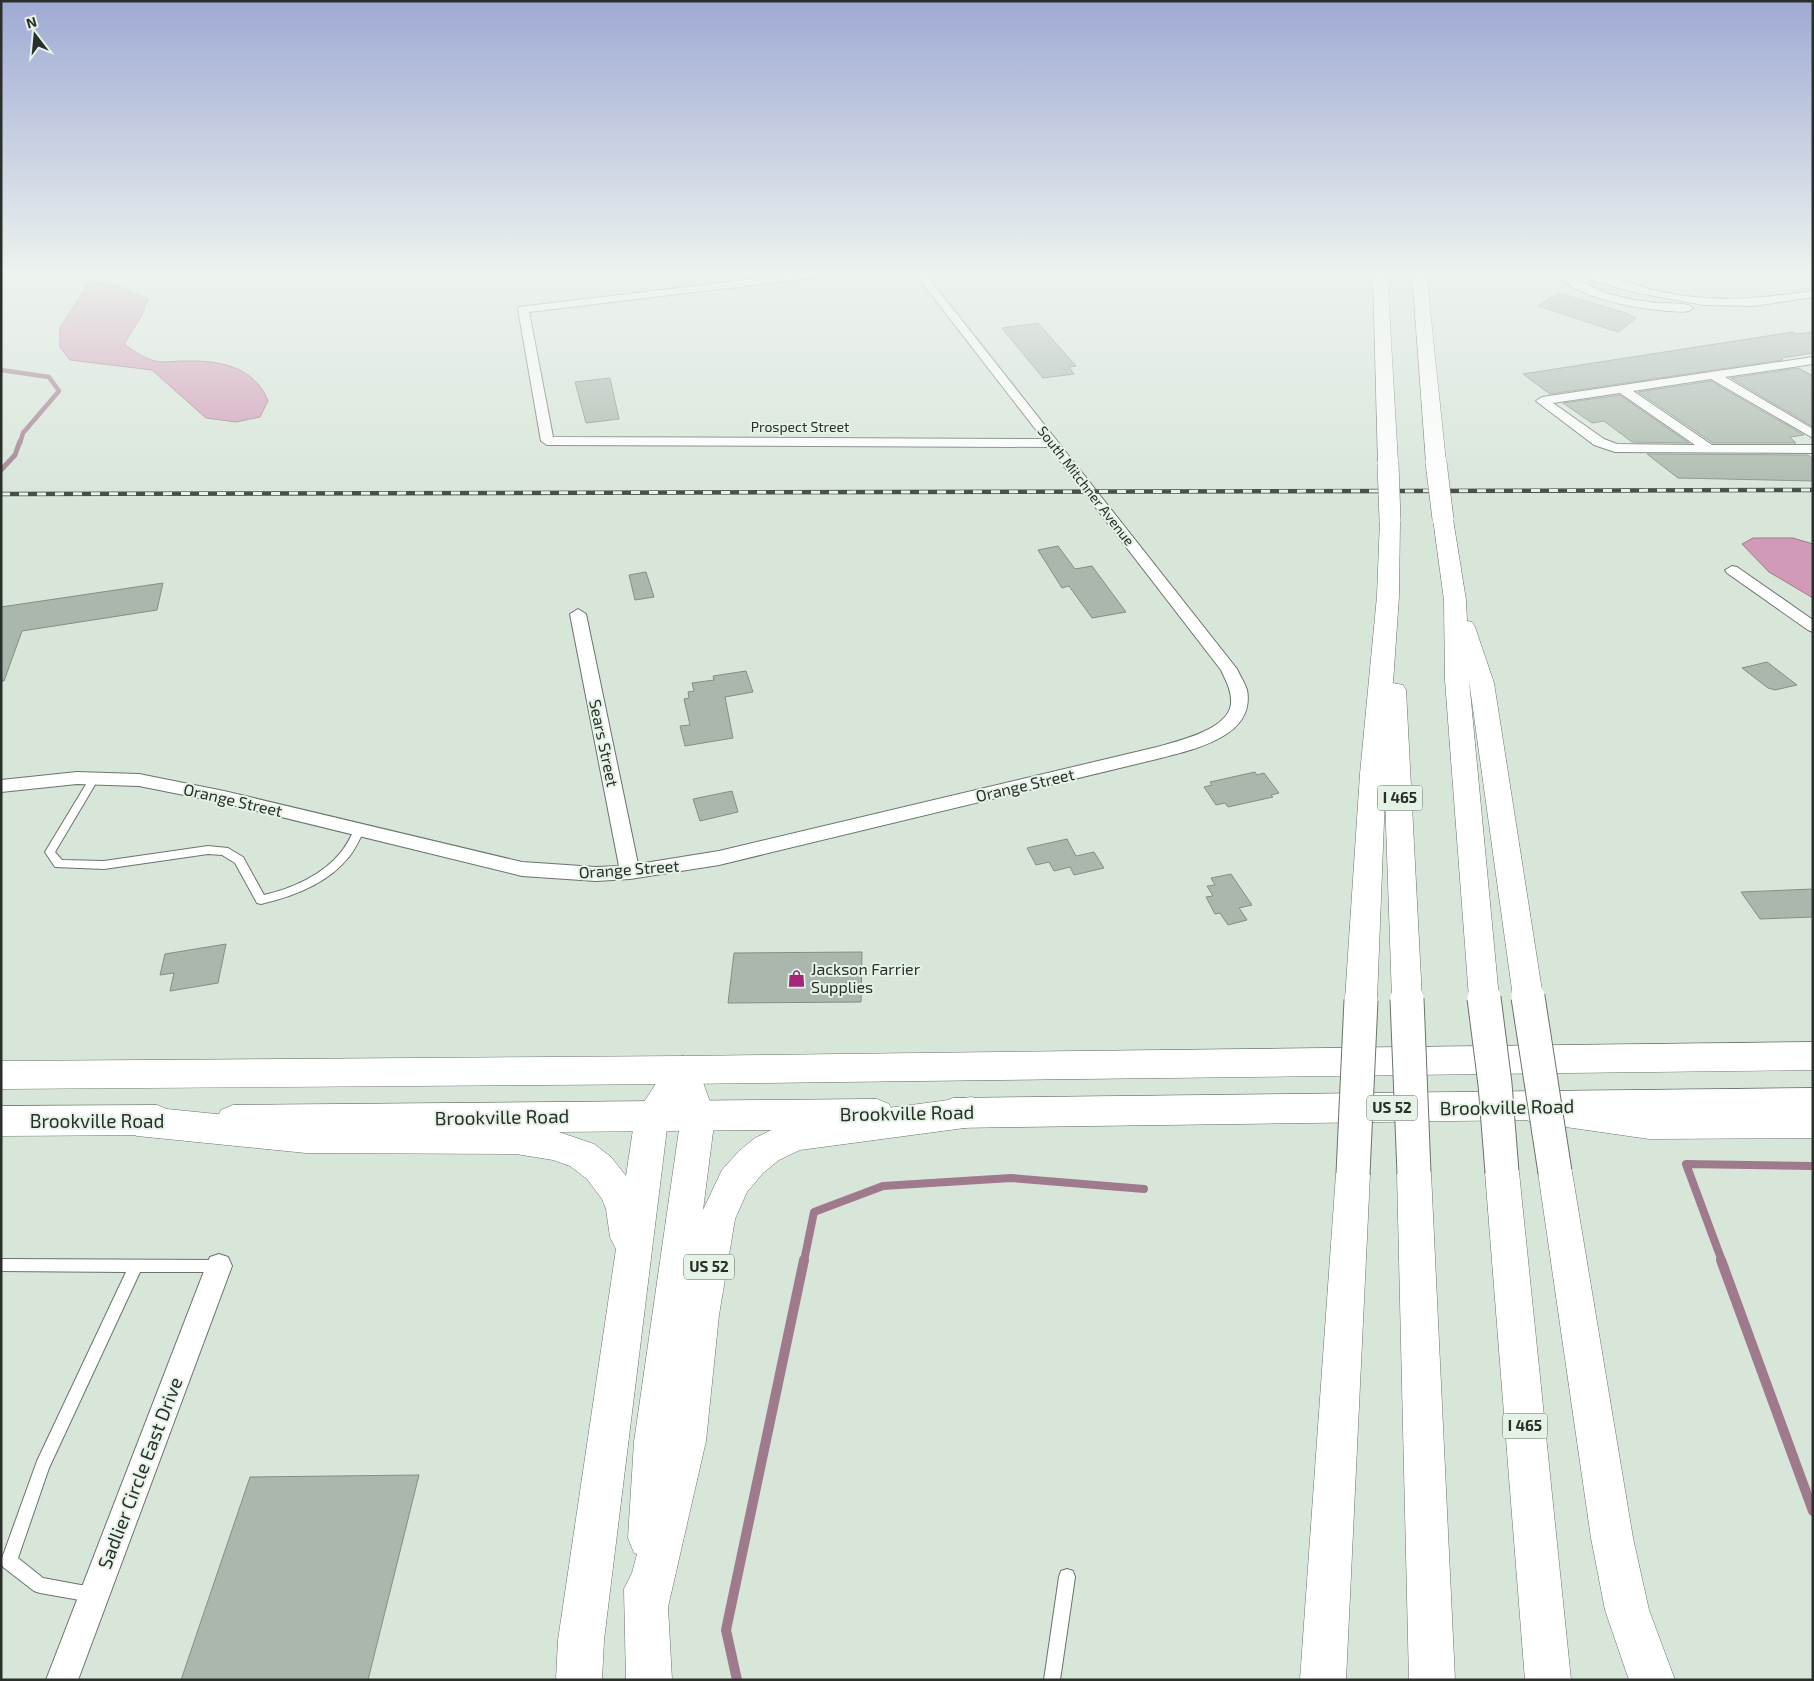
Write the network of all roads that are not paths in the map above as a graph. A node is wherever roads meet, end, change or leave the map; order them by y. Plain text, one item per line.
1 (530, 349) edge
2 (979, 349) edge
3 (1383, 349) edge
4 (1426, 349) edge
5 (1809, 363) edge
6 (1713, 375) junction
7 (1622, 389) junction
8 (1813, 434) edge
9 (1052, 443) junction
10 (1813, 448) edge
11 (1710, 449) junction
12 (1732, 570) dead end
13 (1388, 596) junction
14 (1455, 600) junction
15 (578, 614) dead end
16 (1813, 627) edge
17 (1239, 708) joint
18 (94, 778) junction
19 (1, 786) edge
20 (359, 831) junction
21 (630, 872) junction
22 (1813, 1056) edge
23 (683, 1070) junction
24 (1, 1075) edge
25 (1813, 1102) edge
26 (1531, 1107) junction
27 (972, 1112) junction
28 (652, 1116) junction
29 (698, 1116) junction
30 (1, 1121) edge
31 (137, 1121) junction
32 (1813, 1123) edge
33 (1, 1265) edge
34 (136, 1265) junction
35 (219, 1266) joint
36 (632, 1266) junction
37 (1067, 1576) dead end
38 (94, 1594) junction
39 (646, 1607) junction
40 (62, 1680) edge
41 (579, 1680) edge
42 (649, 1680) edge
43 (1052, 1680) edge
44 (1324, 1680) edge
45 (1432, 1680) edge
46 (1548, 1680) edge
47 (1652, 1680) edge

1 - 9 street, Prospect Street
2 - 9 street, South Mitchner Avenue
3 - 13 main road, I 465, bridge
4 - 14 main road, I 465, bridge
5 - 6 street
6 - 7 street
6 - 8 street
7 - 11 street
7 - 11 street
9 - 17 street, South Mitchner Avenue
10 - 11 street
12 - 16 street
13 - 44 main road, US 52, bridge
13 - 45 main road, I 465, bridge
14 - 46 main road, I 465, bridge
14 - 47 main road, bridge
15 - 21 street, Sears Street
17 - 21 street, Orange Street
18 - 19 street, Orange Street
18 - 20 street, Orange Street
18 - 20 lane
20 - 21 street, Orange Street
22 - 23 main road
23 - 24 main road
23 - 28 main road
23 - 29 main road
25 - 26 main road, Brookville Road / US 52
26 - 27 main road, Brookville Road / US 52
26 - 32 main road
27 - 29 main road, Brookville Road
27 - 39 main road, US 52
28 - 29 main road, Brookville Road
28 - 31 main road, Brookville Road
28 - 36 main road
29 - 39 main road
30 - 31 main road, Brookville Road
31 - 36 main road
33 - 34 lane
34 - 35 lane
34 - 38 lane
35 - 38 street, Sadlier Circle East Drive
36 - 41 main road
37 - 43 lane
38 - 40 street, Sadlier Circle East Drive
39 - 42 main road, US 52

